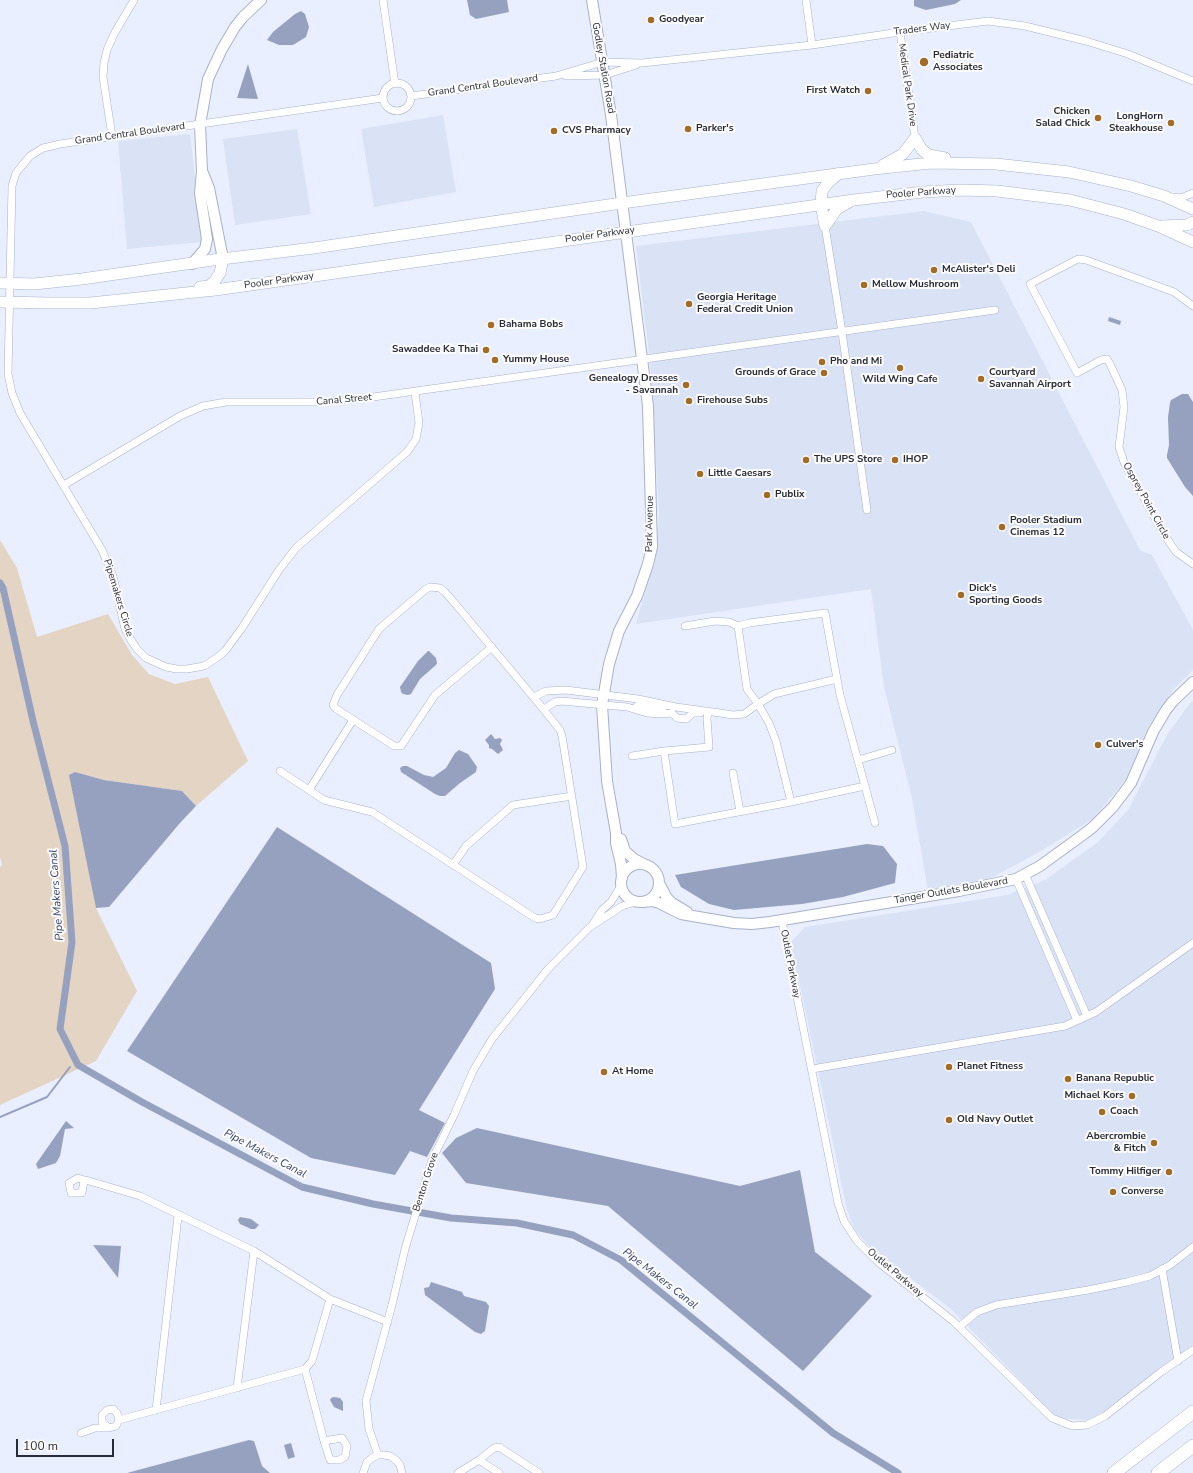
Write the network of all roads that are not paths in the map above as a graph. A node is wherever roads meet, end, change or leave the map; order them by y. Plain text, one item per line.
1 (134, 0) edge
2 (262, 0) edge
3 (383, 0) edge
4 (592, 0) edge
5 (806, 0) edge
6 (900, 32) junction
7 (812, 44) junction
8 (603, 62) junction
9 (642, 63) junction
10 (605, 75) junction
11 (556, 76) junction
12 (1193, 81) edge
13 (395, 84) junction
14 (411, 96) junction
15 (383, 98) junction
16 (200, 125) junction
17 (112, 136) junction
18 (915, 138) junction
19 (988, 164) junction
20 (874, 168) junction
21 (202, 171) junction
22 (839, 174) junction
23 (1193, 193) edge
24 (1164, 196) junction
25 (856, 199) junction
26 (622, 203) junction
27 (821, 204) junction
28 (792, 208) junction
29 (1193, 209) edge
30 (1193, 222) edge
31 (824, 226) junction
32 (1158, 226) junction
33 (625, 232) junction
34 (1193, 242) edge
35 (223, 259) junction
36 (192, 264) junction
37 (5, 283) edge
38 (119, 300) junction
39 (5, 302) edge
40 (1193, 306) edge
41 (995, 310) dead end
42 (842, 332) junction
43 (642, 360) junction
44 (415, 392) junction
45 (64, 485) junction
46 (867, 510) dead end
47 (1193, 564) edge
48 (685, 626) dead end
49 (738, 626) junction
50 (492, 647) junction
51 (837, 679) junction
52 (1193, 682) edge
53 (603, 694) junction
54 (534, 697) junction
55 (758, 704) junction
56 (602, 705) junction
57 (544, 709) junction
58 (706, 711) junction
59 (353, 720) junction
60 (892, 750) dead end
61 (664, 751) junction
62 (632, 756) dead end
63 (858, 760) junction
64 (280, 771) dead end
65 (733, 772) dead end
66 (865, 786) junction
67 (309, 790) junction
68 (572, 796) junction
69 (791, 802) junction
70 (740, 811) junction
71 (875, 823) dead end
72 (616, 833) junction
73 (453, 865) junction
74 (645, 865) junction
75 (1021, 876) junction
76 (622, 881) junction
77 (659, 883) junction
78 (640, 902) junction
79 (690, 915) junction
80 (782, 920) junction
81 (590, 927) junction
82 (1193, 943) edge
83 (1087, 1016) junction
84 (1077, 1020) junction
85 (812, 1069) junction
86 (84, 1180) dead end
87 (178, 1216) junction
88 (1193, 1247) edge
89 (254, 1251) junction
90 (1162, 1269) junction
91 (330, 1299) junction
92 (388, 1322) junction
93 (959, 1326) junction
94 (1193, 1350) edge
95 (1178, 1361) junction
96 (305, 1369) junction
97 (237, 1388) junction
98 (156, 1410) junction
99 (1193, 1412) edge
100 (119, 1420) junction
101 (109, 1428) junction
102 (81, 1432) dead end
103 (324, 1441) dead end
104 (1193, 1446) edge
105 (378, 1455) junction
106 (479, 1460) junction
107 (363, 1473) edge
108 (402, 1473) edge
109 (458, 1473) edge
110 (499, 1473) edge
111 (540, 1473) edge
112 (1114, 1473) edge
113 (1158, 1473) edge

1 - 17 street
2 - 16 street
3 - 13 street
4 - 8 street, Godley Station Road
5 - 7 street
6 - 7 street, Traders Way
6 - 12 street, Traders Way
6 - 18 street, Medical Park Drive
7 - 9 street, Traders Way
8 - 9 street, Traders Way
8 - 10 street, Godley Station Road
8 - 11 street, Grand Central Boulevard
9 - 10 street, Traders Way
10 - 11 street, Grand Central Boulevard
10 - 26 street, Godley Station Road
11 - 14 street, Grand Central Boulevard
13 - 14 street
13 - 15 street
14 - 15 street
15 - 16 street, Grand Central Boulevard
16 - 17 street, Grand Central Boulevard
16 - 21 street
17 - 37 street, Grand Central Boulevard
18 - 19 main road
18 - 20 main road
19 - 20 main road
19 - 24 main road
20 - 22 main road
21 - 35 street
21 - 36 street
22 - 26 main road
22 - 27 main road
23 - 24 street
24 - 29 main road
25 - 27 main road, Pooler Parkway
25 - 31 main road
25 - 32 main road, Pooler Parkway
26 - 33 street, Godley Station Road
26 - 35 main road
27 - 28 main road, Pooler Parkway
27 - 31 main road
28 - 31 main road
28 - 33 main road, Pooler Parkway
30 - 32 main road
31 - 42 street
32 - 34 main road, Pooler Parkway
33 - 38 main road, Pooler Parkway
33 - 43 street, Park Avenue
35 - 36 main road
35 - 38 main road
36 - 37 main road
37 - 39 street, Grand Central Boulevard
38 - 39 main road, Pooler Parkway
39 - 45 street, Pipemakers Circle
40 - 47 street, Osprey Point Circle
41 - 42 street, Canal Street
42 - 43 street, Canal Street
42 - 46 street
43 - 44 street, Canal Street
43 - 53 street, Park Avenue
44 - 45 street, Canal Street
44 - 45 street, Pipemakers Circle
48 - 49 street
49 - 51 street
49 - 55 street
50 - 54 street
50 - 59 street
50 - 59 street
51 - 55 street
51 - 63 street
52 - 75 street, Tanger Outlets Boulevard
53 - 54 street
53 - 56 street, Park Avenue
53 - 58 street
54 - 57 street
55 - 58 street
55 - 69 street
56 - 57 street
56 - 58 street
56 - 72 street, Park Avenue
57 - 68 street
58 - 61 street
59 - 67 street
60 - 63 street
61 - 62 street
61 - 70 street
63 - 66 street
64 - 67 street
65 - 70 street
66 - 69 street
66 - 71 street
67 - 73 street
68 - 73 street
68 - 73 street
69 - 70 street
72 - 74 street, Park Avenue
72 - 76 street, Park Avenue
74 - 76 street
74 - 77 street
75 - 80 street, Tanger Outlets Boulevard
75 - 83 street
75 - 84 street
76 - 78 street
76 - 81 street, Benton Grove
77 - 78 street
77 - 79 street
78 - 79 street, Tanger Outlets Boulevard
78 - 81 street, Benton Grove
79 - 80 street, Tanger Outlets Boulevard
80 - 85 street, Outlet Parkway
81 - 92 street, Benton Grove
82 - 83 street
83 - 84 street
84 - 85 street
85 - 93 street, Outlet Parkway
86 - 87 street
87 - 89 street
87 - 98 street
88 - 90 street
89 - 91 street
89 - 97 street
90 - 93 street
90 - 95 street
91 - 92 street
91 - 96 street
92 - 105 street, Benton Grove
93 - 95 street, Outlet Parkway
94 - 95 street, Outlet Parkway
96 - 97 street
96 - 103 street
97 - 98 street
98 - 100 street
99 - 112 highway
100 - 101 street
100 - 101 street
101 - 102 street
104 - 113 highway
105 - 107 street
105 - 108 street
106 - 109 street
106 - 110 street
106 - 111 street

